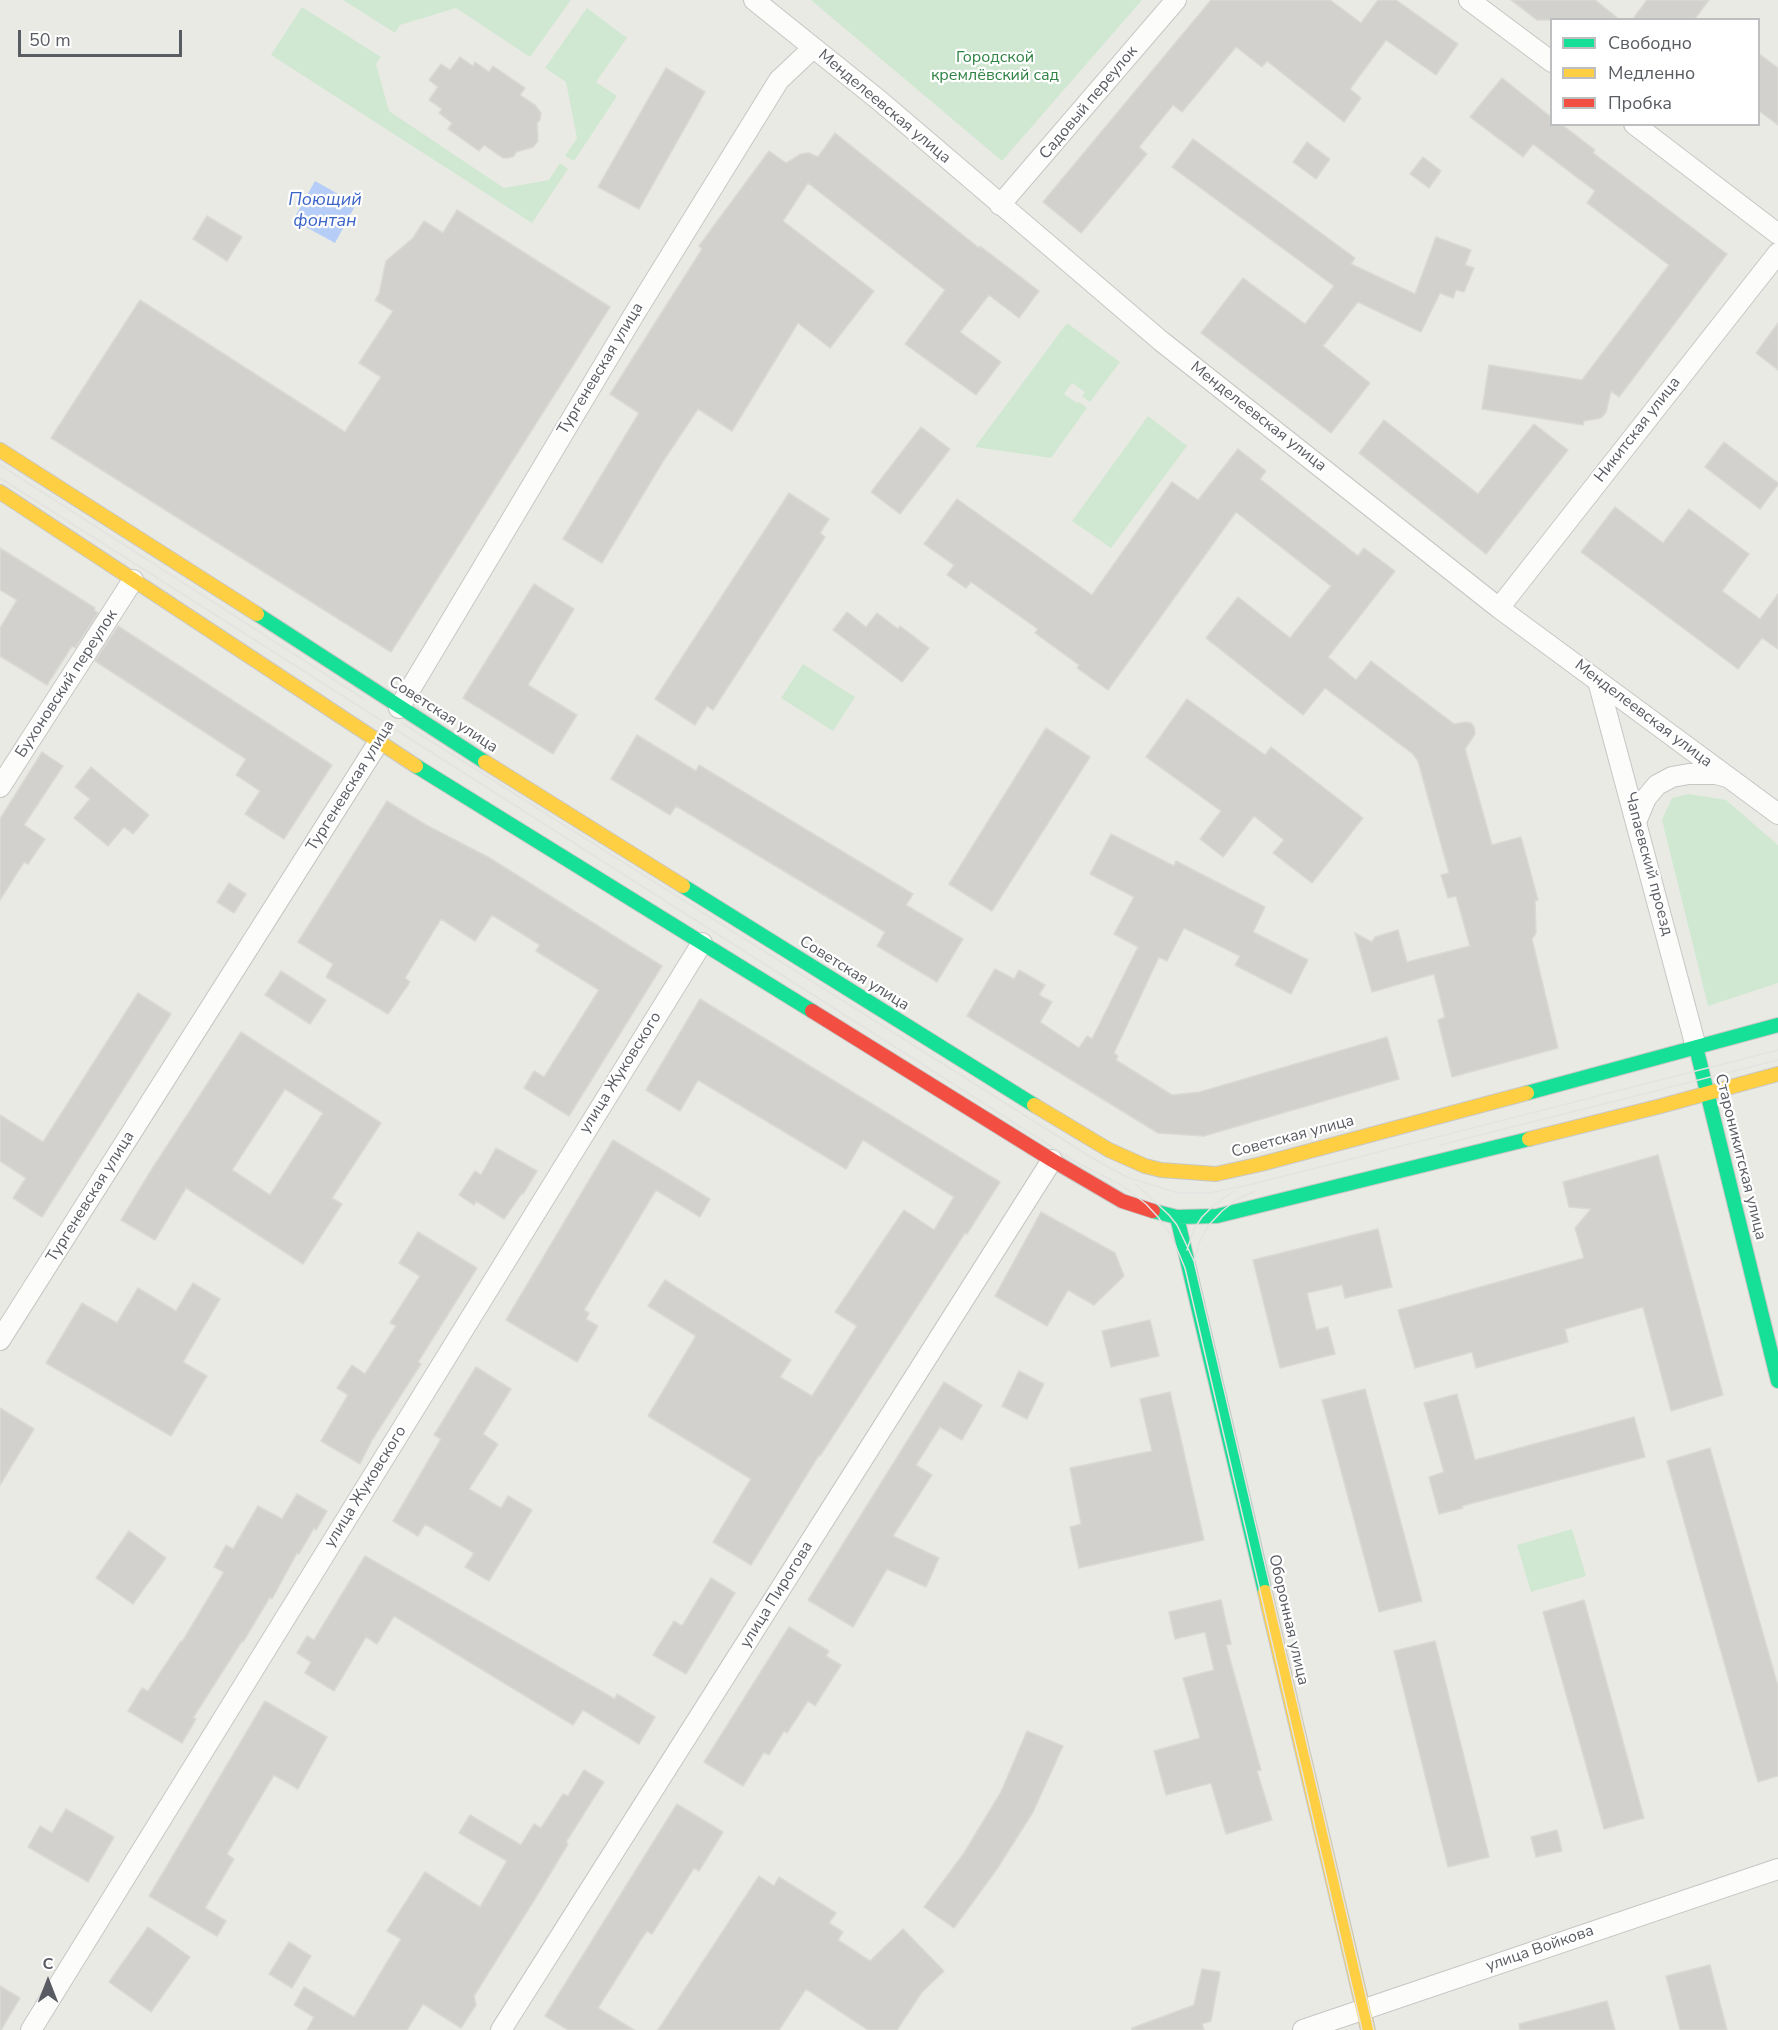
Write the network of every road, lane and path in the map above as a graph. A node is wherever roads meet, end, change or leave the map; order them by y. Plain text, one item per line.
1 (754, 0) edge
2 (1176, 0) edge
3 (1470, 0) edge
4 (813, 48) junction
5 (1550, 61) edge
6 (1637, 126) edge
7 (1000, 205) junction
8 (1778, 234) edge
9 (1778, 253) edge
10 (0, 450) edge
11 (0, 492) edge
12 (133, 580) junction
13 (1499, 608) junction
14 (1598, 681) junction
15 (396, 713) junction
16 (381, 738) junction
17 (1729, 778) junction
18 (0, 787) edge
19 (1778, 814) edge
20 (1636, 822) junction
21 (702, 943) junction
22 (1778, 1025) edge
23 (1696, 1047) junction
24 (1778, 1074) edge
25 (1707, 1092) junction
26 (1052, 1160) junction
27 (1177, 1202) dead end
28 (1177, 1217) junction
29 (0, 1340) edge
30 (1778, 1381) edge
31 (1778, 1869) edge
32 (1363, 2009) junction
33 (508, 2028) edge
34 (31, 2030) edge
35 (1303, 2030) edge
36 (1368, 2030) edge

1 - 4 street, Менделеевская улица
2 - 7 street, Садовый переулок
3 - 5 street
4 - 7 street, Менделеевская улица
4 - 15 street, Тургеневская улица
6 - 8 street
7 - 13 street, Менделеевская улица
9 - 13 street, Никитская улица
10 - 15 main road, Советская улица
11 - 12 main road
12 - 16 main road
12 - 18 street, Бухоновский переулок
13 - 14 street, Менделеевская улица
14 - 17 street, Менделеевская улица
14 - 20 street, Чапаевский проезд
15 - 23 main road, Советская улица
16 - 21 main road
16 - 29 street, Тургеневская улица
17 - 19 street, Менделеевская улица
17 - 20 street
20 - 23 street, Чапаевский проезд
21 - 26 main road
21 - 34 street, улица Жуковского
22 - 23 main road, Советская улица
23 - 25 main road, Староникитская улица
24 - 25 main road
25 - 28 main road
25 - 30 main road, Староникитская улица
26 - 28 main road
26 - 33 street, улица Пирогова
27 - 28 main road, Оборонная улица
28 - 32 main road, Оборонная улица
31 - 32 street, улица Войкова
32 - 35 street, улица Войкова
32 - 36 main road, Оборонная улица

